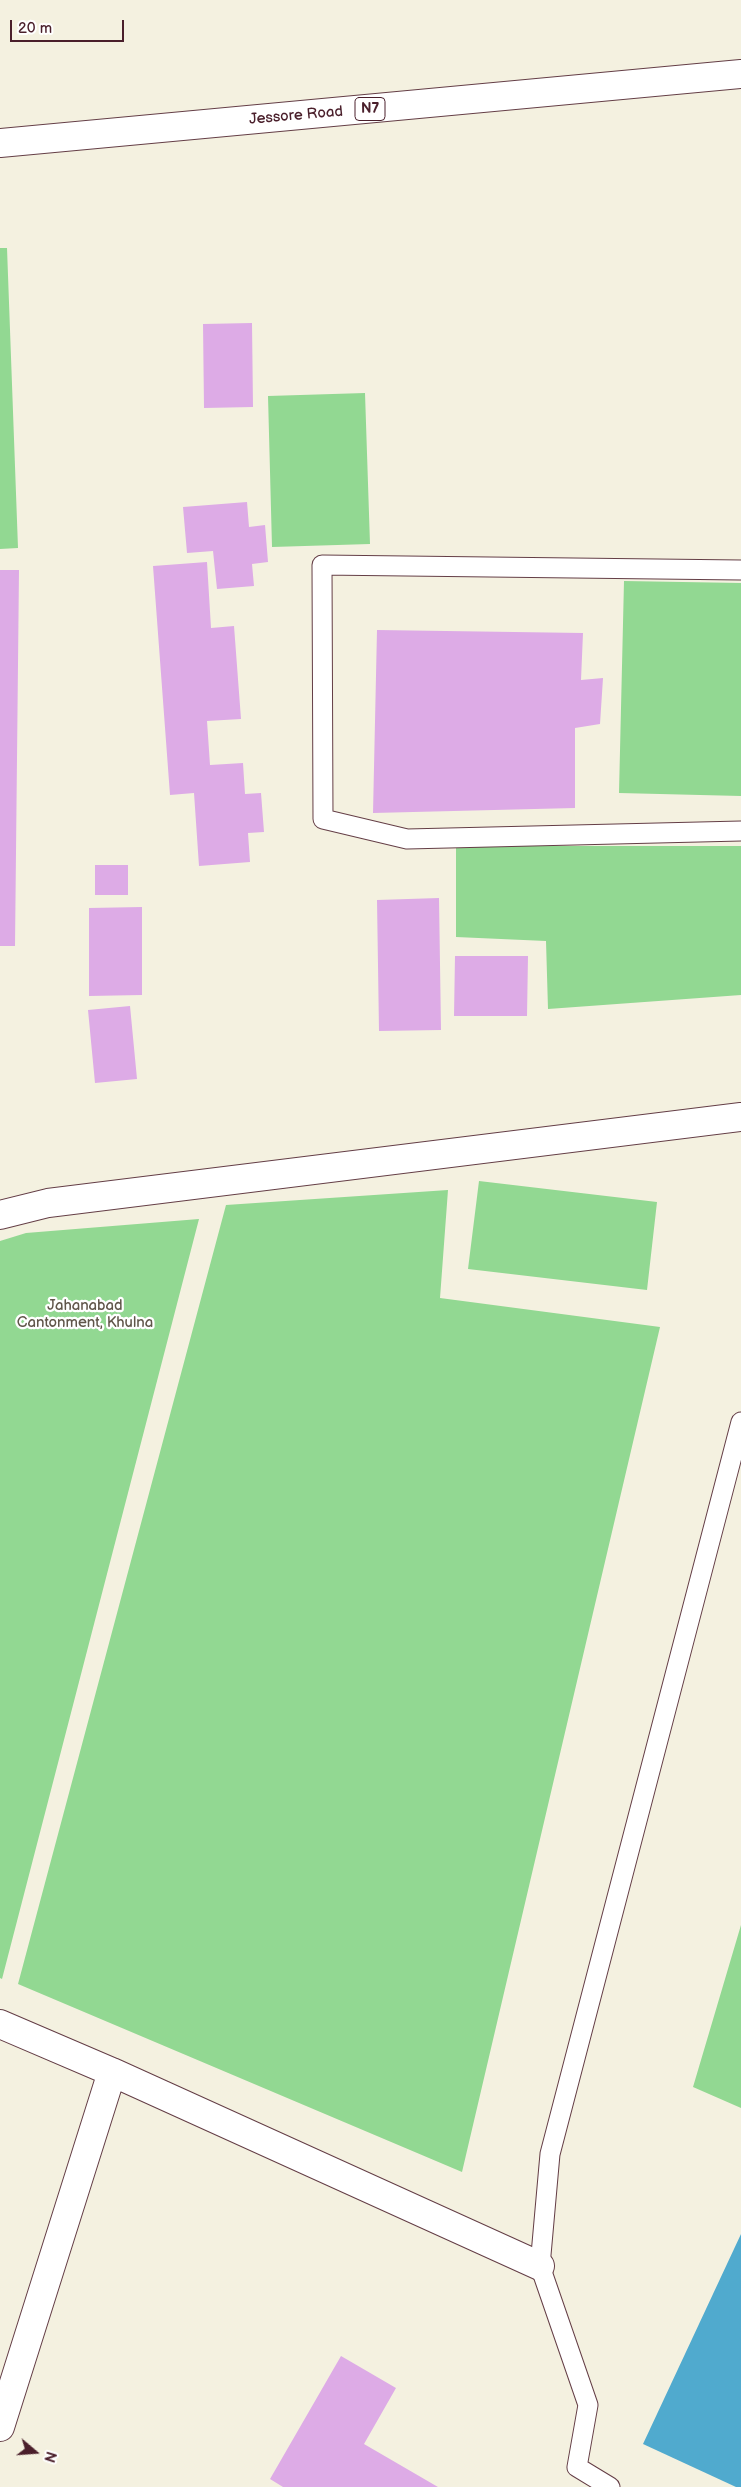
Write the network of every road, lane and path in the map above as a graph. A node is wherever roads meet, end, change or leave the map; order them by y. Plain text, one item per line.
1 (741, 74) edge
2 (0, 143) edge
3 (741, 570) edge
4 (741, 831) edge
5 (741, 1117) edge
6 (0, 1215) edge
7 (741, 1422) edge
8 (0, 2024) edge
9 (112, 2072) junction
10 (540, 2266) junction
11 (0, 2427) edge
12 (610, 2487) edge

1 - 2 main road, Jessore Road / N7
3 - 4 lane
5 - 6 main road
7 - 10 lane
8 - 9 main road
9 - 10 main road
9 - 11 main road
10 - 12 lane

